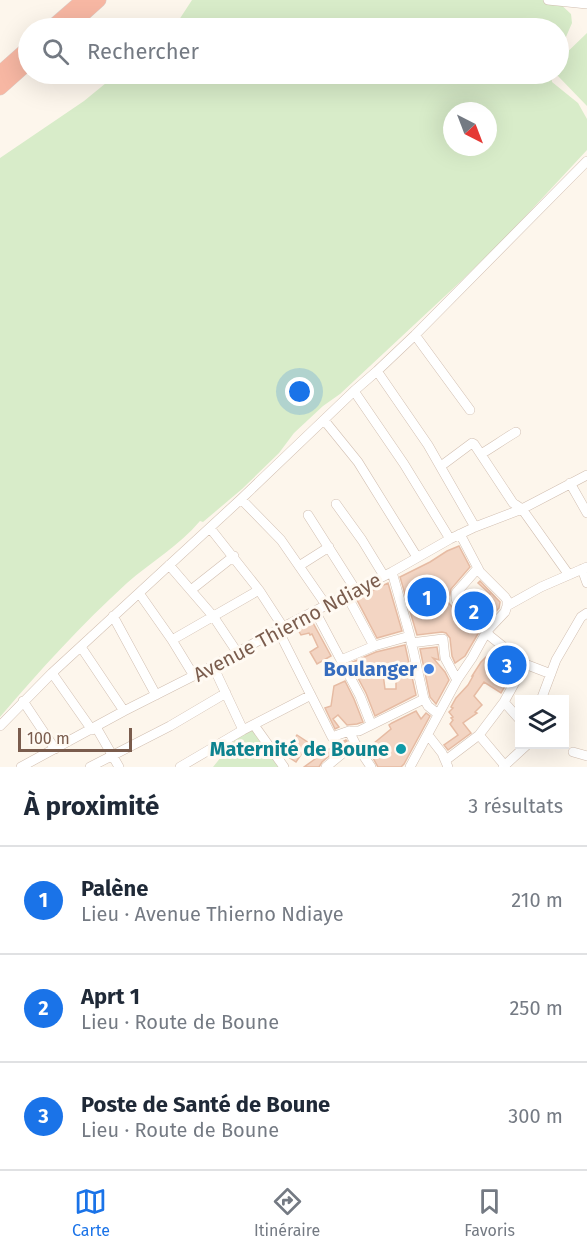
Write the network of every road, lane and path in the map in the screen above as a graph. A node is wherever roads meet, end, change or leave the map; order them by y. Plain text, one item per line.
1 (83, 0) edge
2 (99, 0) edge
3 (548, 0) edge
4 (587, 4) edge
5 (62, 18) edge
6 (79, 18) edge
7 (18, 57) edge
8 (18, 72) edge
9 (0, 73) edge
10 (0, 88) edge
11 (587, 161) edge
12 (415, 335) junction
13 (377, 371) junction
14 (354, 391) junction
15 (470, 410) dead end
16 (324, 420) junction
17 (516, 432) dead end
18 (481, 454) junction
19 (441, 466) junction
20 (587, 475) edge
21 (570, 483) junction
22 (241, 499) junction
23 (336, 504) dead end
24 (522, 509) junction
25 (587, 513) edge
26 (308, 515) dead end
27 (475, 527) junction
28 (210, 528) junction
29 (460, 534) junction
30 (450, 539) junction
31 (329, 547) junction
32 (234, 556) junction
33 (417, 557) junction
34 (169, 565) junction
35 (299, 566) junction
36 (478, 568) junction
37 (585, 568) edge
38 (388, 574) junction
39 (569, 575) junction
40 (587, 583) edge
41 (191, 590) junction
42 (259, 590) junction
43 (139, 592) junction
44 (351, 592) junction
45 (326, 605) junction
46 (507, 606) junction
47 (315, 611) junction
48 (587, 613) edge
49 (113, 616) junction
50 (213, 616) junction
51 (280, 628) junction
52 (487, 631) junction
53 (172, 640) junction
54 (411, 640) junction
55 (374, 646) junction
56 (81, 647) junction
57 (237, 652) junction
58 (341, 660) junction
59 (525, 664) junction
60 (213, 666) junction
61 (52, 673) junction
62 (551, 674) junction
63 (194, 676) junction
64 (457, 680) junction
65 (226, 693) junction
66 (156, 695) junction
67 (311, 695) junction
68 (543, 695) edge
69 (424, 699) junction
70 (23, 701) junction
71 (504, 702) junction
72 (124, 711) junction
73 (438, 714) junction
74 (515, 715) edge
75 (371, 724) junction
76 (254, 725) junction
77 (0, 726) edge
78 (94, 728) junction
79 (243, 730) junction
80 (349, 731) junction
81 (428, 735) junction
82 (479, 735) junction
83 (355, 743) junction
84 (55, 748) junction
85 (523, 749) edge
86 (573, 752) dead end
87 (112, 755) junction
88 (587, 756) edge
89 (447, 764) edge
90 (505, 766) edge
91 (21, 767) edge
92 (90, 767) edge
93 (119, 767) edge
94 (180, 767) edge
95 (284, 767) edge
96 (326, 767) edge
97 (371, 767) edge
98 (410, 767) edge

1 - 5 highway
2 - 6 highway
3 - 4 street
7 - 9 highway
8 - 10 highway
11 - 12 street
12 - 13 street
12 - 15 street
13 - 14 street
13 - 19 street
14 - 16 street
14 - 30 street
16 - 22 street
16 - 33 street
17 - 18 street
18 - 19 street
18 - 24 street
19 - 27 street
20 - 21 street, Avenue Thierno Ndiaye
21 - 24 street, Avenue Thierno Ndiaye
21 - 25 street
22 - 28 street
22 - 35 street
23 - 38 street
24 - 27 street, Avenue Thierno Ndiaye
24 - 39 street
26 - 31 street
27 - 29 street, Avenue Thierno Ndiaye
28 - 32 street
28 - 34 street
29 - 30 street, Avenue Thierno Ndiaye
29 - 36 street
30 - 33 street, Avenue Thierno Ndiaye
31 - 35 street
31 - 44 street
32 - 41 street
32 - 42 street
33 - 38 street, Avenue Thierno Ndiaye
34 - 41 street
34 - 43 street
35 - 45 street
36 - 46 street
36 - 52 street
37 - 39 street
37 - 40 street
38 - 44 street, Avenue Thierno Ndiaye
38 - 54 street
39 - 46 street
41 - 50 street
42 - 50 street
42 - 51 street
43 - 49 street
43 - 53 street
44 - 45 street, Avenue Thierno Ndiaye
44 - 55 street
45 - 47 street, Avenue Thierno Ndiaye
46 - 52 street
47 - 51 street, Avenue Thierno Ndiaye
47 - 58 street
48 - 62 street
49 - 56 street
49 - 66 street
50 - 53 street
50 - 57 street
51 - 57 street, Avenue Thierno Ndiaye
51 - 67 street
52 - 59 street
52 - 64 street
53 - 63 street
54 - 55 street
54 - 64 street
54 - 69 street
55 - 58 street
56 - 61 street
56 - 72 street
57 - 60 street, Avenue Thierno Ndiaye
58 - 75 street
59 - 62 street
59 - 71 street
60 - 63 street, Avenue Thierno Ndiaye
60 - 65 street
61 - 70 street
61 - 78 street
62 - 68 street
63 - 66 street, Avenue Thierno Ndiaye
64 - 73 street
65 - 79 street
65 - 87 street
66 - 72 street, Avenue Thierno Ndiaye
67 - 76 street
67 - 80 street
69 - 73 street
69 - 75 street
70 - 77 street
70 - 84 street
71 - 74 street
71 - 82 street
72 - 78 street, Avenue Thierno Ndiaye
73 - 81 street
75 - 80 street
76 - 79 street
76 - 95 street
78 - 84 street, Avenue Thierno Ndiaye
78 - 87 street
79 - 94 street
80 - 83 street
81 - 89 street
81 - 98 street
82 - 89 street
82 - 90 street
83 - 96 street
83 - 97 street
84 - 91 street, Avenue Thierno Ndiaye
85 - 90 street
86 - 88 street
87 - 92 street
87 - 93 street

